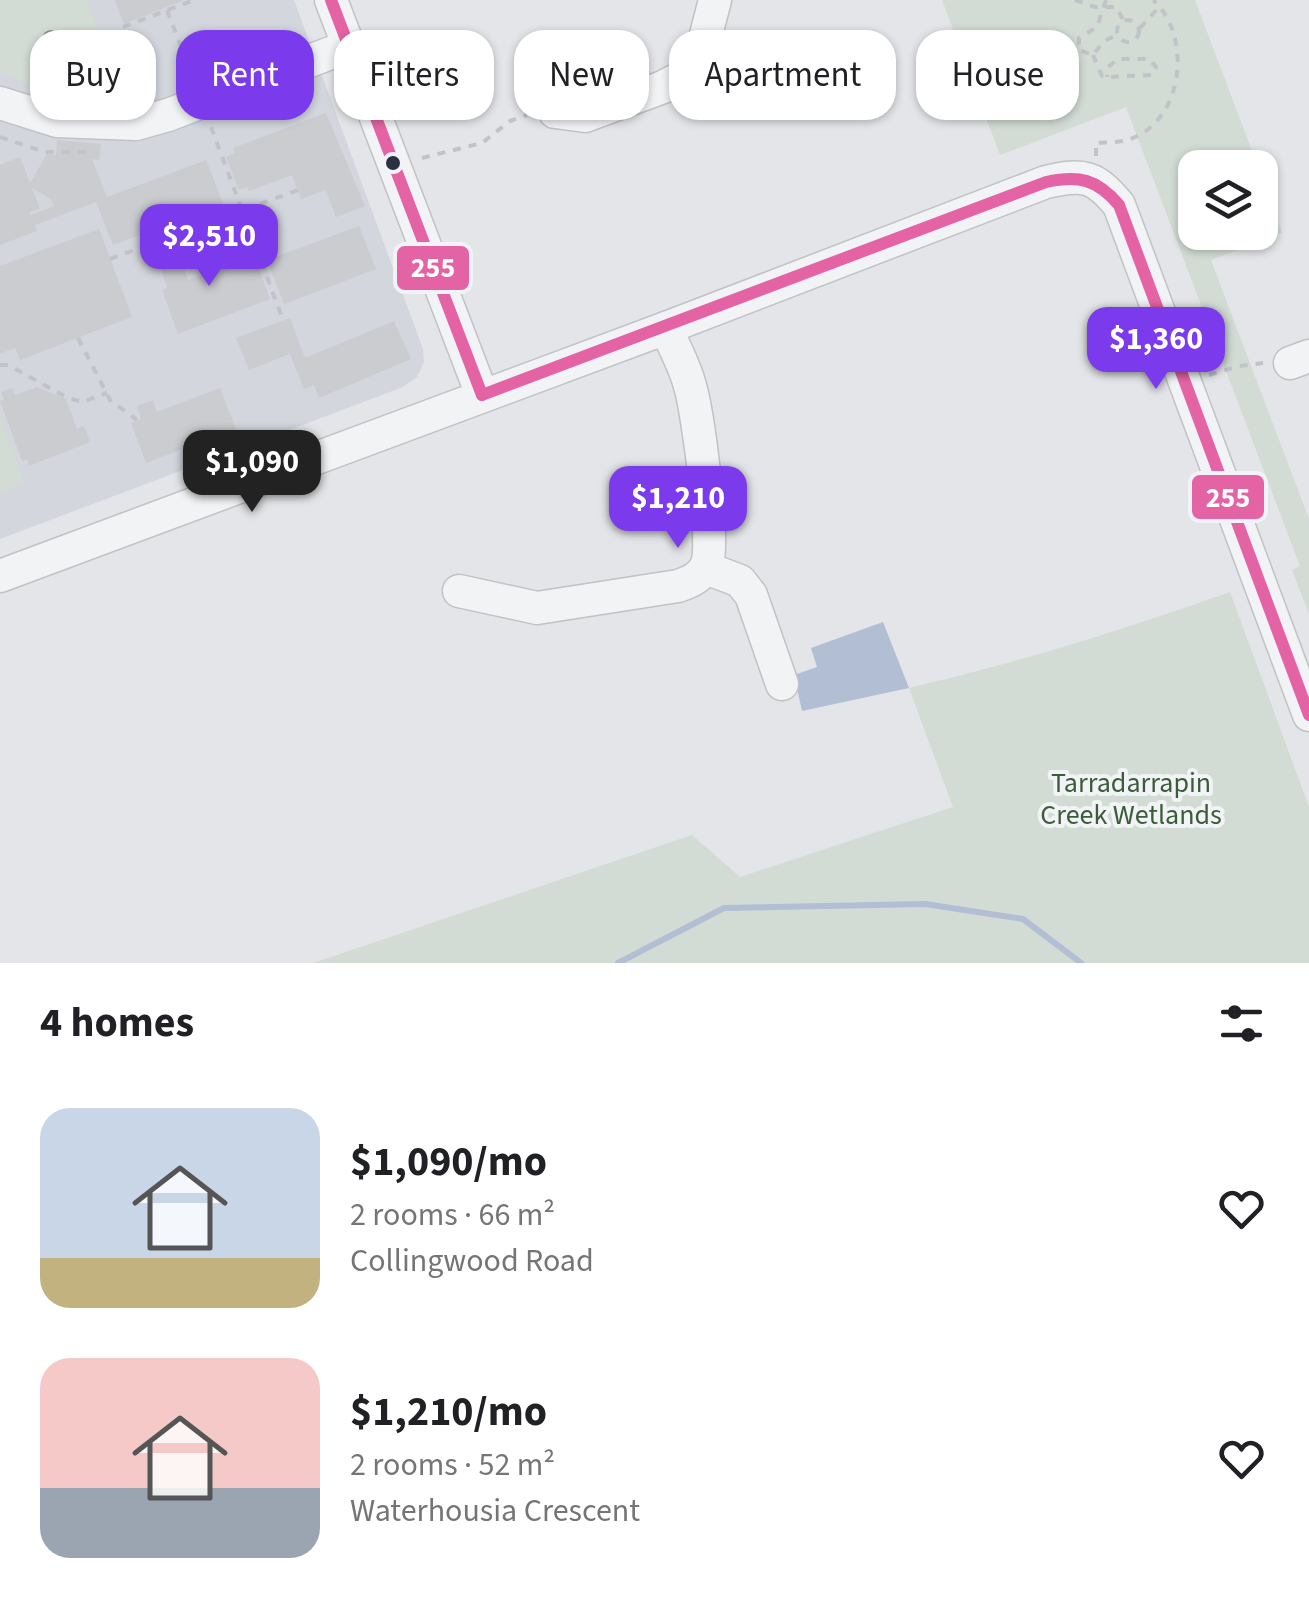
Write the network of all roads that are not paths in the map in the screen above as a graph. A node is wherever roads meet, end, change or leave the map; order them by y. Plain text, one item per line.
1 (332, 0) edge
2 (715, 0) edge
3 (343, 30) edge
4 (334, 52) edge
5 (649, 92) edge
6 (0, 103) edge
7 (377, 120) edge
8 (666, 328) junction
9 (482, 396) junction
10 (706, 568) junction
11 (0, 576) edge
12 (459, 591) dead end
13 (782, 684) dead end
14 (1309, 715) edge

1 - 3 street
2 - 5 street
4 - 6 street
7 - 9 street
8 - 9 street
8 - 10 street
8 - 14 street
9 - 11 street
10 - 12 street
10 - 13 street

